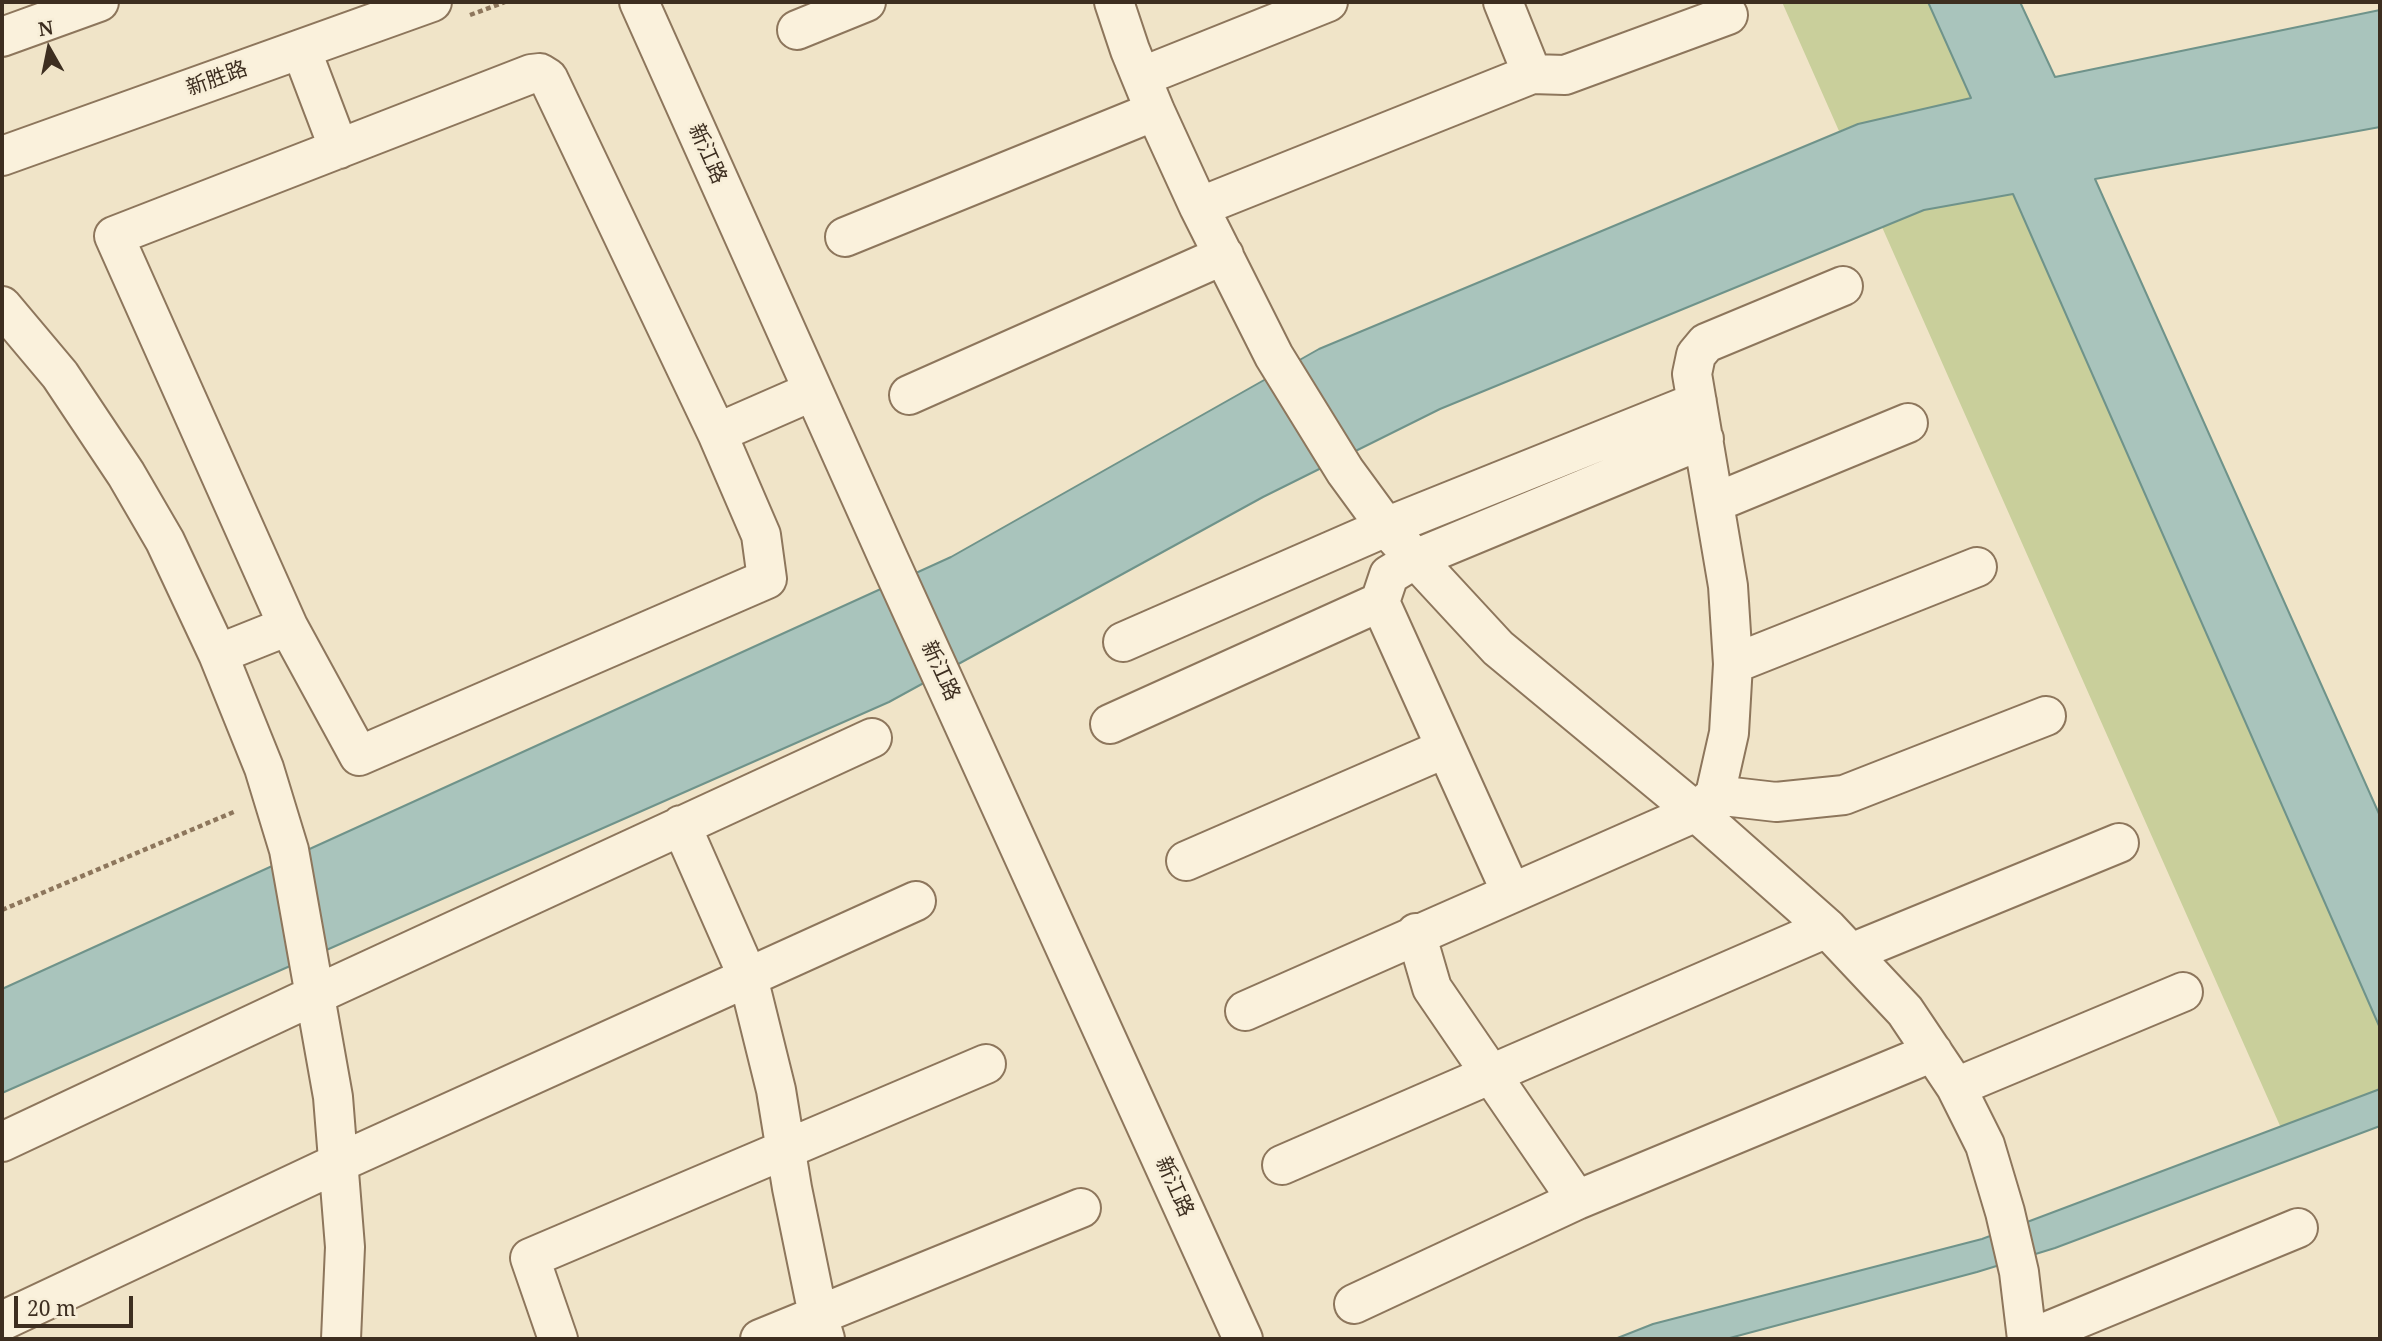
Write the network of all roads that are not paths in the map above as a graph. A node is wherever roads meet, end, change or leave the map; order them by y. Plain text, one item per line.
1 (99, 2) edge
2 (432, 2) edge
3 (639, 2) edge
4 (866, 2) edge
5 (1114, 2) edge
6 (1328, 2) edge
7 (1503, 2) edge
8 (1728, 15) dead end
9 (797, 30) dead end
10 (2, 37) edge
11 (301, 49) junction
12 (1532, 74) junction
13 (1148, 94) junction
14 (339, 149) junction
15 (2, 156) edge
16 (1199, 207) junction
17 (845, 237) dead end
18 (1223, 255) junction
19 (1843, 286) dead end
20 (2, 306) edge
21 (813, 391) junction
22 (909, 395) dead end
23 (1698, 402) junction
24 (1908, 424) dead end
25 (717, 433) junction
26 (1704, 439) junction
27 (1714, 503) junction
28 (1386, 527) junction
29 (1415, 559) junction
30 (1977, 567) dead end
31 (1380, 602) junction
32 (288, 626) junction
33 (1123, 642) dead end
34 (218, 654) junction
35 (1733, 664) junction
36 (2046, 716) dead end
37 (1110, 724) dead end
38 (872, 738) dead end
39 (1446, 748) junction
40 (1705, 803) junction
41 (681, 825) junction
42 (2119, 843) dead end
43 (1186, 861) dead end
44 (1511, 892) junction
45 (916, 901) dead end
46 (1416, 933) junction
47 (1839, 941) junction
48 (748, 977) junction
49 (313, 980) junction
50 (2183, 992) dead end
51 (1245, 1011) dead end
52 (1933, 1052) junction
53 (986, 1064) dead end
54 (1490, 1073) junction
55 (1956, 1087) junction
56 (2, 1142) edge
57 (786, 1150) junction
58 (338, 1163) junction
59 (1282, 1165) dead end
60 (1577, 1200) junction
61 (1081, 1208) dead end
62 (2298, 1228) dead end
63 (1354, 1304) dead end
64 (2, 1321) edge
65 (822, 1327) edge
66 (341, 1339) edge
67 (558, 1339) edge
68 (760, 1339) edge
69 (1243, 1339) edge
70 (2028, 1339) edge

1 - 10 street
2 - 11 street, 新胜路
3 - 21 street, 新江路
4 - 9 street
5 - 13 street
6 - 13 street
7 - 12 street
8 - 12 street
11 - 14 street
11 - 15 street, 新胜路
12 - 16 street
13 - 16 street
13 - 17 street
14 - 25 street
14 - 32 street
16 - 18 street
18 - 22 street
18 - 28 street
19 - 23 street
20 - 34 street
21 - 25 street
21 - 69 street, 新江路
23 - 26 street
23 - 28 street
24 - 27 street
25 - 32 street
26 - 27 street
26 - 29 street
27 - 35 street
28 - 29 street
28 - 33 street
29 - 31 street
29 - 40 street
30 - 35 street
31 - 37 street
31 - 39 street
32 - 34 street
34 - 49 street
35 - 40 street
36 - 40 street
38 - 41 street
39 - 43 street
39 - 44 street
40 - 44 street
40 - 47 street
41 - 48 street
41 - 49 street
42 - 47 street
44 - 46 street
45 - 48 street
46 - 51 street
46 - 54 street
47 - 52 street
47 - 54 street
48 - 57 street
48 - 58 street
49 - 56 street
49 - 58 street
50 - 55 street
52 - 55 street
52 - 60 street
53 - 57 street
54 - 59 street
54 - 60 street
55 - 70 street
57 - 65 street
57 - 67 street
58 - 64 street
58 - 66 street
60 - 63 street
61 - 65 street
62 - 70 street
65 - 68 street

